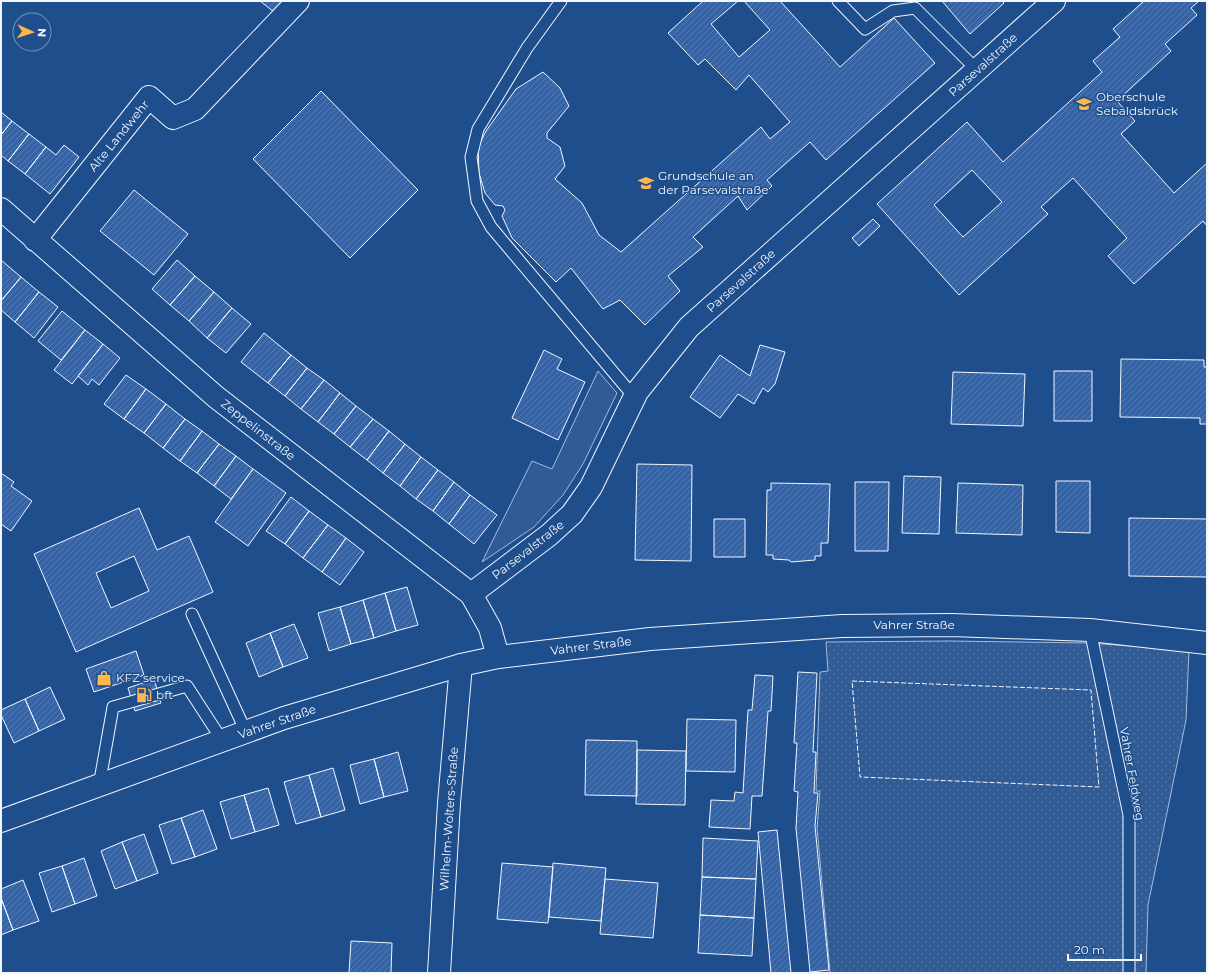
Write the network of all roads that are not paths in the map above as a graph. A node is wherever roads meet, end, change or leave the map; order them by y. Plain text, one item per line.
1 (298, 1) edge
2 (562, 1) edge
3 (838, 1) edge
4 (1054, 1) edge
5 (978, 70) junction
6 (2, 213) edge
7 (35, 240) junction
8 (635, 398) junction
9 (471, 594) junction
10 (192, 614) dead end
11 (1090, 630) junction
12 (1207, 644) edge
13 (498, 657) junction
14 (461, 665) junction
15 (246, 732) junction
16 (222, 740) junction
17 (99, 787) junction
18 (1, 821) edge
19 (439, 973) edge
20 (1129, 973) edge

1 - 7 street, Alte Landwehr
2 - 8 lane
3 - 5 lane
4 - 5 street, Parsevalstraße
5 - 8 street, Parsevalstraße
6 - 7 street, Zeppelinstraße
7 - 9 street, Zeppelinstraße
8 - 9 street, Parsevalstraße
9 - 13 street, Zeppelinstraße
10 - 15 lane
11 - 12 street, Vahrer Straße
11 - 13 street, Vahrer Straße
11 - 20 lane, Vahrer Feldweg
13 - 14 street, Vahrer Straße
14 - 15 street, Vahrer Straße
14 - 19 street, Wilhelm-Wolters-Straße
15 - 16 street, Vahrer Straße
16 - 17 street, Vahrer Straße
16 - 17 lane
17 - 18 street, Vahrer Straße

